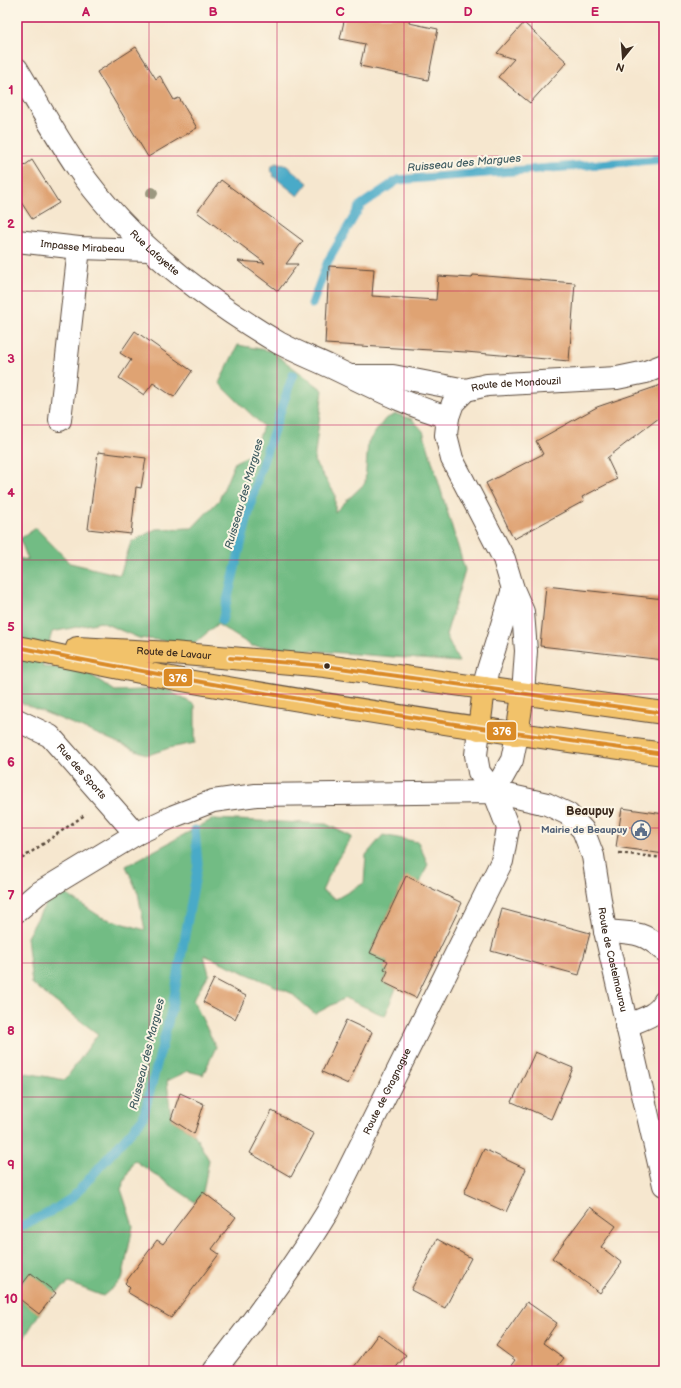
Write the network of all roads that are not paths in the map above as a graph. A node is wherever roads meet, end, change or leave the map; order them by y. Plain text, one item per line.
1 (17, 69) edge
2 (17, 240) edge
3 (79, 248) junction
4 (150, 250) junction
5 (664, 365) edge
6 (349, 376) junction
7 (466, 390) junction
8 (448, 417) junction
9 (60, 420) dead end
10 (513, 589) junction
11 (17, 646) edge
12 (484, 688) junction
13 (523, 694) junction
14 (664, 713) edge
15 (17, 720) edge
16 (479, 729) junction
17 (517, 735) junction
18 (664, 754) edge
19 (494, 792) junction
20 (136, 834) junction
21 (17, 911) edge
22 (605, 931) junction
23 (664, 950) edge
24 (664, 1002) edge
25 (626, 1026) junction
26 (664, 1185) edge
27 (214, 1371) edge

1 - 4 street, Rue Lafayette
2 - 3 street, Impasse Mirabeau
3 - 4 street, Impasse Mirabeau
3 - 9 street
4 - 6 street, Rue Lafayette
5 - 7 street, Route de Mondouzil
6 - 7 street, Rue Lafayette
6 - 8 street, Rue Lafayette
7 - 8 street, Route de Mondouzil
8 - 10 street, Route de Mondouzil
10 - 12 street
10 - 13 street, Route de Mondouzil
11 - 12 main road, Route de Lavaur
11 - 16 main road, Route de Lavaur
12 - 13 main road, Route de Lavaur
12 - 16 main road
13 - 14 main road, Route de Lavaur
13 - 17 main road
15 - 20 street, Rue des Sports
16 - 17 main road, Route de Lavaur
16 - 19 street, Route de Gragnague
17 - 18 main road, Route de Lavaur
17 - 19 street
19 - 20 street, Route de Castelmaurou
19 - 22 street, Route de Castelmaurou
19 - 27 street, Route de Gragnague
20 - 21 street, Route de Castelmaurou
22 - 23 street
22 - 25 street, Route de Castelmaurou
24 - 25 street
25 - 26 street, Route de Castelmaurou

